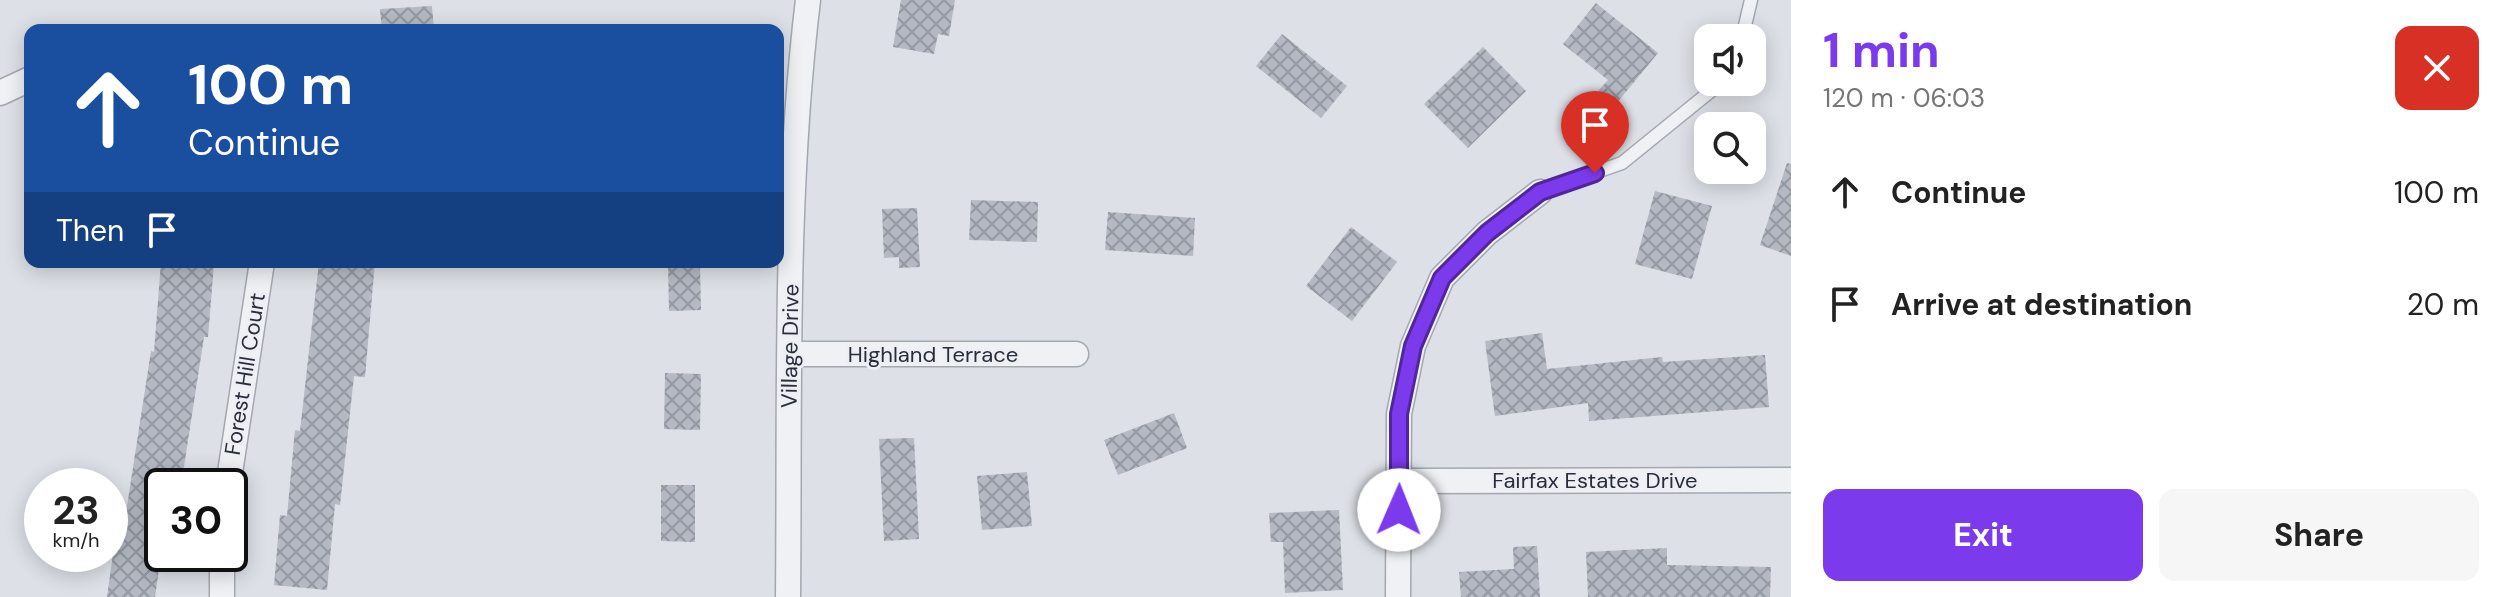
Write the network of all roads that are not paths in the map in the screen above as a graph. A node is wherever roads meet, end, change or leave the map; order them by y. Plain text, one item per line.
1 (808, 0) edge
2 (1751, 0) edge
3 (1745, 24) edge
4 (24, 82) edge
5 (0, 93) edge
6 (1705, 96) edge
7 (1540, 192) joint
8 (261, 268) edge
9 (790, 354) junction
10 (1076, 354) dead end
11 (231, 468) edge
12 (1791, 480) edge
13 (1400, 481) junction
14 (222, 572) edge
15 (222, 597) edge
16 (788, 597) edge
17 (1398, 597) edge

1 - 9 street, Village Drive
2 - 3 lane
4 - 5 street
6 - 7 lane
7 - 13 street
8 - 11 street, Forest Hill Court
9 - 10 street, Highland Terrace
9 - 16 street, Village Drive
12 - 13 street, Fairfax Estates Drive
13 - 17 street
14 - 15 street

